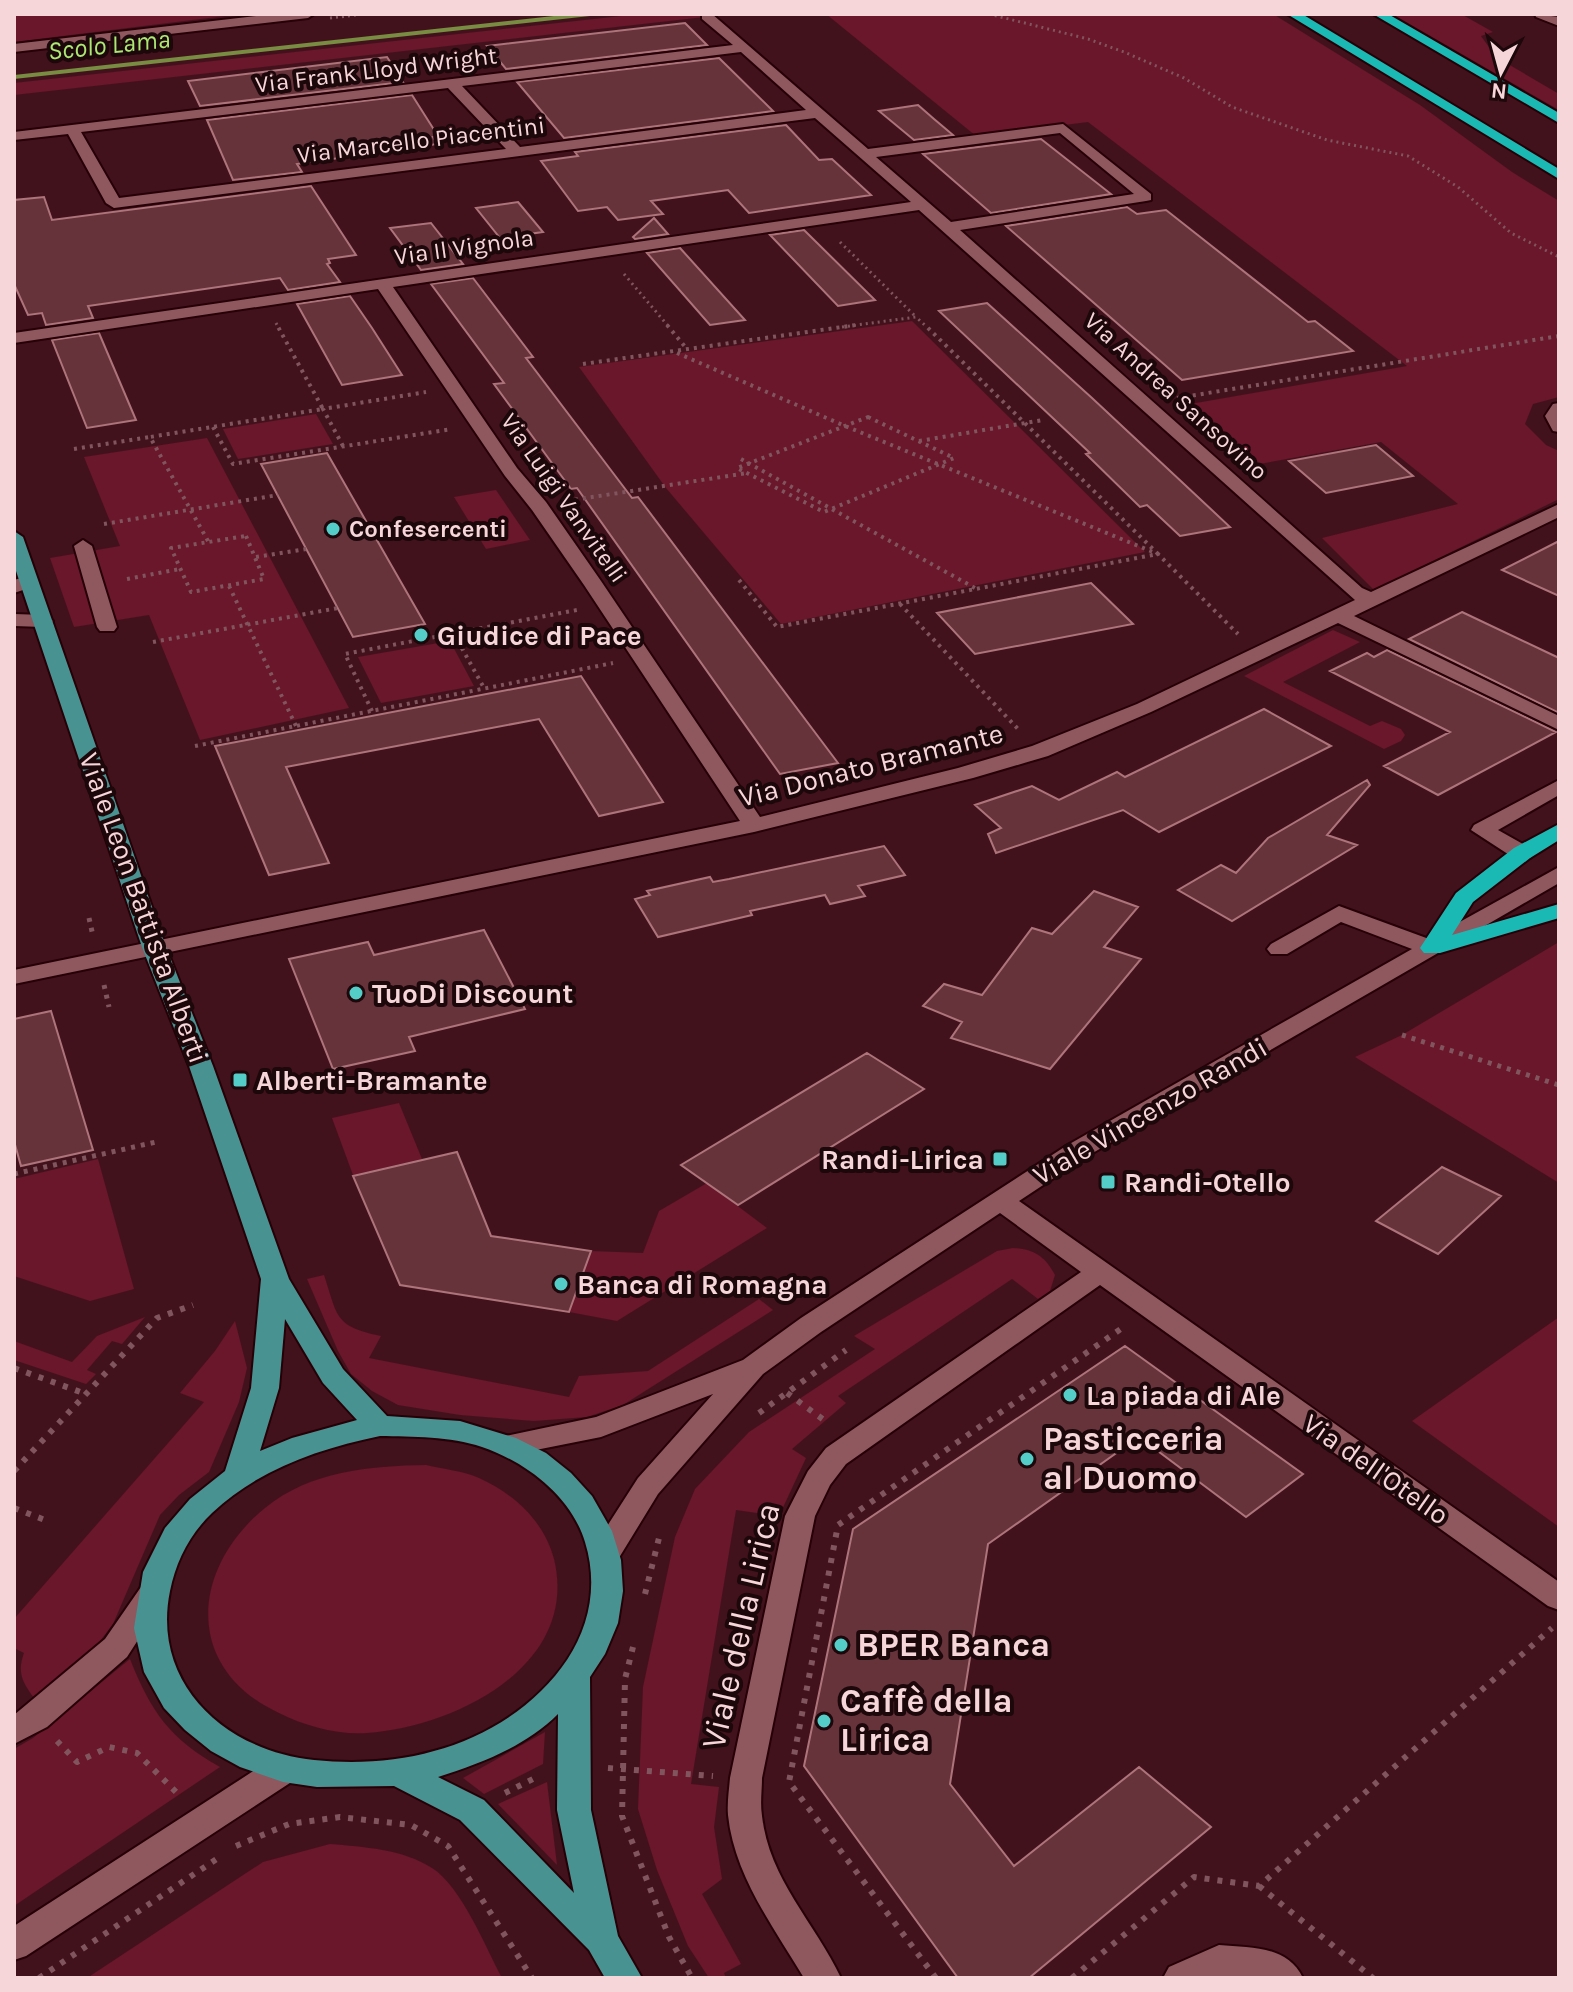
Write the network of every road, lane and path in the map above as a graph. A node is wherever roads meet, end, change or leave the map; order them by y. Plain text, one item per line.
1 (308, 14) edge
2 (989, 14) edge
3 (1293, 14) edge
4 (1316, 14) edge
5 (1379, 14) edge
6 (1541, 14) edge
7 (707, 16) dead end
8 (1559, 22) edge
9 (14, 48) edge
10 (743, 48) junction
11 (451, 83) junction
12 (818, 113) junction
13 (1559, 119) edge
14 (72, 129) junction
15 (14, 136) edge
16 (1504, 141) junction
17 (515, 150) junction
18 (864, 154) junction
19 (1559, 161) edge
20 (1559, 175) edge
21 (1559, 186) edge
22 (921, 205) junction
23 (816, 219) junction
24 (947, 227) junction
25 (606, 252) junction
26 (1559, 257) edge
27 (382, 283) junction
28 (916, 317) junction
29 (274, 321) dead end
30 (1559, 336) edge
31 (14, 338) edge
32 (687, 349) junction
33 (677, 353) dead end
34 (583, 364) dead end
35 (435, 391) dead end
36 (1143, 403) junction
37 (1559, 408) edge
38 (323, 409) junction
39 (1043, 420) dead end
40 (1024, 424) junction
41 (845, 426) junction
42 (213, 427) junction
43 (1559, 427) edge
44 (458, 428) dead end
45 (150, 437) junction
46 (919, 441) junction
47 (343, 446) junction
48 (74, 449) dead end
49 (741, 459) dead end
50 (749, 463) junction
51 (938, 463) junction
52 (748, 473) junction
53 (278, 495) dead end
54 (539, 506) junction
55 (191, 509) junction
56 (833, 509) junction
57 (1559, 510) edge
58 (104, 524) dead end
59 (14, 537) edge
60 (208, 541) junction
61 (83, 546) dead end
62 (306, 549) dead end
63 (1158, 554) junction
64 (256, 557) junction
65 (180, 569) junction
66 (127, 579) dead end
67 (739, 580) dead end
68 (21, 584) edge
69 (229, 586) junction
70 (976, 589) junction
71 (1371, 600) junction
72 (900, 604) junction
73 (338, 608) dead end
74 (578, 610) dead end
75 (1337, 615) junction
76 (14, 620) edge
77 (43, 621) junction
78 (247, 624) junction
79 (107, 627) dead end
80 (454, 634) junction
81 (153, 642) dead end
82 (1248, 643) dead end
83 (613, 663) dead end
84 (484, 688) junction
85 (372, 711) junction
86 (1559, 724) edge
87 (296, 726) junction
88 (195, 746) dead end
89 (1040, 751) junction
90 (1559, 786) edge
91 (754, 825) junction
92 (1559, 831) edge
93 (1522, 853) junction
94 (1559, 874) edge
95 (1559, 911) edge
96 (154, 947) junction
97 (1432, 948) junction
98 (1279, 949) dead end
99 (14, 977) edge
100 (1402, 1035) dead end
101 (1559, 1085) edge
102 (156, 1142) dead end
103 (14, 1174) edge
104 (999, 1200) junction
105 (1099, 1273) junction
106 (275, 1279) junction
107 (193, 1305) dead end
108 (1150, 1309) junction
109 (846, 1350) dead end
110 (753, 1367) junction
111 (14, 1368) edge
112 (787, 1393) junction
113 (86, 1394) junction
114 (750, 1420) dead end
115 (380, 1426) junction
116 (855, 1443) junction
117 (506, 1445) junction
118 (14, 1471) edge
119 (238, 1475) junction
120 (14, 1508) edge
121 (45, 1520) dead end
122 (663, 1521) dead end
123 (606, 1553) junction
124 (152, 1595) junction
125 (644, 1598) dead end
126 (1559, 1598) edge
127 (1559, 1622) edge
128 (635, 1638) dead end
129 (574, 1676) junction
130 (25, 1724) edge
131 (623, 1768) junction
132 (284, 1769) junction
133 (573, 1769) junction
134 (399, 1773) junction
135 (746, 1778) junction
136 (789, 1782) junction
137 (472, 1810) junction
138 (204, 1820) junction
139 (432, 1837) junction
140 (239, 1844) junction
141 (1259, 1886) junction
142 (601, 1939) junction
143 (14, 1945) edge
144 (39, 1978) edge
145 (532, 1978) edge
146 (624, 1978) edge
147 (692, 1978) edge
148 (823, 1978) edge
149 (936, 1978) edge
150 (1072, 1978) edge
151 (1181, 1978) edge
152 (1285, 1978) edge
153 (1373, 1978) edge

1 - 9 street
2 - 26 path
3 - 16 highway
4 - 19 highway
5 - 13 highway
6 - 8 street
7 - 10 street, Via Andrea Sansovino
10 - 11 street, Via Frank Lloyd Wright
10 - 12 street, Via Andrea Sansovino
11 - 14 street, Via Frank Lloyd Wright
11 - 17 street
12 - 17 street, Via Marcello Piacentini
12 - 18 street, Via Andrea Sansovino
14 - 15 street, Via Frank Lloyd Wright
14 - 17 street, Via Marcello Piacentini
16 - 20 highway
16 - 21 highway
18 - 22 street, Via Andrea Sansovino
18 - 24 street
22 - 23 street, Via Il Vignola
22 - 24 street, Via Andrea Sansovino
23 - 25 street, Via Il Vignola
23 - 28 path
24 - 36 street, Via Andrea Sansovino
25 - 27 street, Via Il Vignola
25 - 32 path
27 - 31 street, Via Il Vignola
27 - 54 street, Via Luigi Vanvitelli
28 - 32 path
28 - 40 path
29 - 38 path
30 - 36 path
32 - 34 path
33 - 41 path
35 - 38 path
36 - 71 street, Via Andrea Sansovino
37 - 43 street
38 - 42 path
38 - 47 path
39 - 40 path
40 - 46 path
40 - 63 path
41 - 46 path
41 - 50 path
41 - 51 path
42 - 45 path
42 - 47 path
44 - 47 path
45 - 48 path
45 - 55 path
46 - 51 path
49 - 50 path
50 - 52 path
50 - 56 path
51 - 56 path
51 - 63 path
52 - 54 path
52 - 56 path
53 - 55 path
54 - 91 street, Via Luigi Vanvitelli
55 - 58 path
55 - 60 path
56 - 70 path
57 - 71 street, Via Donato Bramante
59 - 68 main road, Viale Leon Battista Alberti
60 - 64 path
60 - 65 path
61 - 79 street
62 - 64 path
63 - 70 path
63 - 82 path
64 - 69 path
65 - 66 path
65 - 69 path
67 - 72 path
68 - 77 main road, Viale Leon Battista Alberti
69 - 78 path
70 - 72 path
71 - 75 street, Via Donato Bramante
72 - 89 path
73 - 78 path
74 - 80 path
75 - 86 street
75 - 89 street, Via Donato Bramante
76 - 77 street
77 - 96 main road, Viale Leon Battista Alberti
78 - 81 path
78 - 87 path
80 - 84 path
80 - 85 path
83 - 84 path
84 - 85 path
85 - 87 path
87 - 88 path
89 - 91 street, Via Donato Bramante
90 - 93 street
91 - 96 street, Via Donato Bramante
92 - 93 highway
93 - 97 highway
94 - 97 street, Viale Vincenzo Randi
95 - 97 highway
96 - 99 street, Via Donato Bramante
96 - 106 main road, Viale Leon Battista Alberti
97 - 98 street
97 - 104 street, Viale Vincenzo Randi
100 - 101 path
102 - 103 path
104 - 105 street, Via dell'Otello
104 - 110 street, Viale Vincenzo Randi
105 - 108 street, Via dell'Otello
105 - 116 street, Viale della Lirica
106 - 115 main road, Viale Leon Battista Alberti
106 - 119 main road, Viale Leon Battista Alberti
107 - 113 path
108 - 126 street, Via dell'Otello
108 - 136 path
109 - 112 path
110 - 117 street, Viale Vincenzo Randi
110 - 123 street, Viale Vincenzo Randi
111 - 113 path
112 - 114 path
112 - 116 path
113 - 118 path
115 - 117 main road
115 - 119 main road
116 - 135 street, Viale della Lirica
117 - 123 main road
119 - 124 main road
120 - 121 path
122 - 125 path
123 - 129 main road
124 - 130 street
124 - 132 main road
127 - 141 path
128 - 131 path
129 - 133 main road
129 - 134 main road
130 - 138 path
131 - 133 path
131 - 135 path
131 - 147 path
132 - 134 main road
132 - 138 street
133 - 137 path
133 - 142 main road
134 - 137 main road
135 - 136 path
135 - 148 street, Viale della Lirica
136 - 149 path
137 - 139 path
137 - 142 main road
138 - 140 path
138 - 143 street
139 - 140 path
139 - 145 path
140 - 144 path
141 - 150 path
141 - 153 path
142 - 146 main road
151 - 152 street

